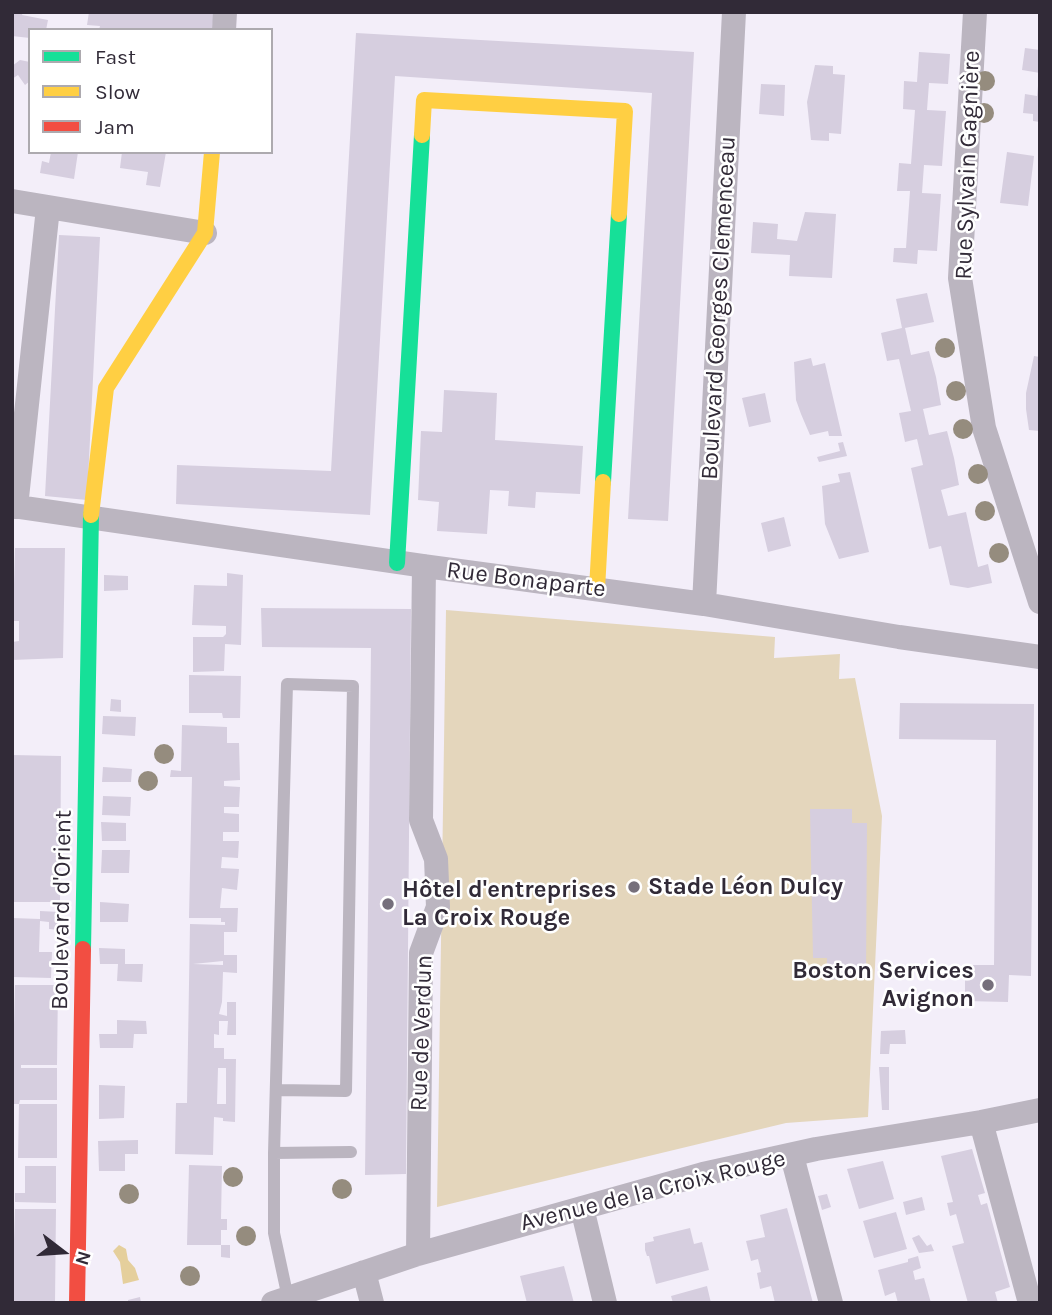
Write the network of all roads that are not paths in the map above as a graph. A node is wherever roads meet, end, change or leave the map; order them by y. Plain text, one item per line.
1 (734, 12) edge
2 (975, 12) edge
3 (212, 154) edge
4 (12, 201) edge
5 (48, 208) junction
6 (205, 233) junction
7 (14, 506) edge
8 (91, 517) junction
9 (397, 562) junction
10 (424, 566) junction
11 (597, 589) junction
12 (1040, 602) edge
13 (704, 604) junction
14 (1040, 657) edge
15 (276, 1090) junction
16 (1040, 1110) edge
17 (981, 1122) junction
18 (351, 1152) dead end
19 (274, 1153) junction
20 (792, 1156) junction
21 (582, 1208) junction
22 (418, 1254) junction
23 (365, 1272) junction
24 (281, 1300) edge
25 (78, 1303) edge
26 (372, 1303) edge
27 (605, 1303) edge
28 (831, 1303) edge
29 (1030, 1303) edge

1 - 13 street, Boulevard Georges Clemenceau
2 - 12 street, Rue Sylvain Gagnière
3 - 6 street
4 - 5 street
5 - 6 street
5 - 7 street
6 - 8 street, Boulevard d'Orient
7 - 8 street, Rue Bonaparte
8 - 9 street, Rue Bonaparte
8 - 25 street, Boulevard d'Orient
9 - 10 street, Rue Bonaparte
9 - 11 street
10 - 11 street, Rue Bonaparte
10 - 22 street, Rue de Verdun
11 - 13 street, Rue Bonaparte
13 - 14 street, Rue Bonaparte
15 - 15 lane
15 - 19 lane
16 - 17 street, Avenue de la Croix Rouge
17 - 20 street, Avenue de la Croix Rouge
17 - 29 street
18 - 19 lane
19 - 24 lane
20 - 21 street, Avenue de la Croix Rouge
20 - 28 street
21 - 22 street, Avenue de la Croix Rouge
21 - 27 street
22 - 23 street, Avenue de la Croix Rouge
23 - 24 street, Avenue de la Croix Rouge
23 - 26 street

